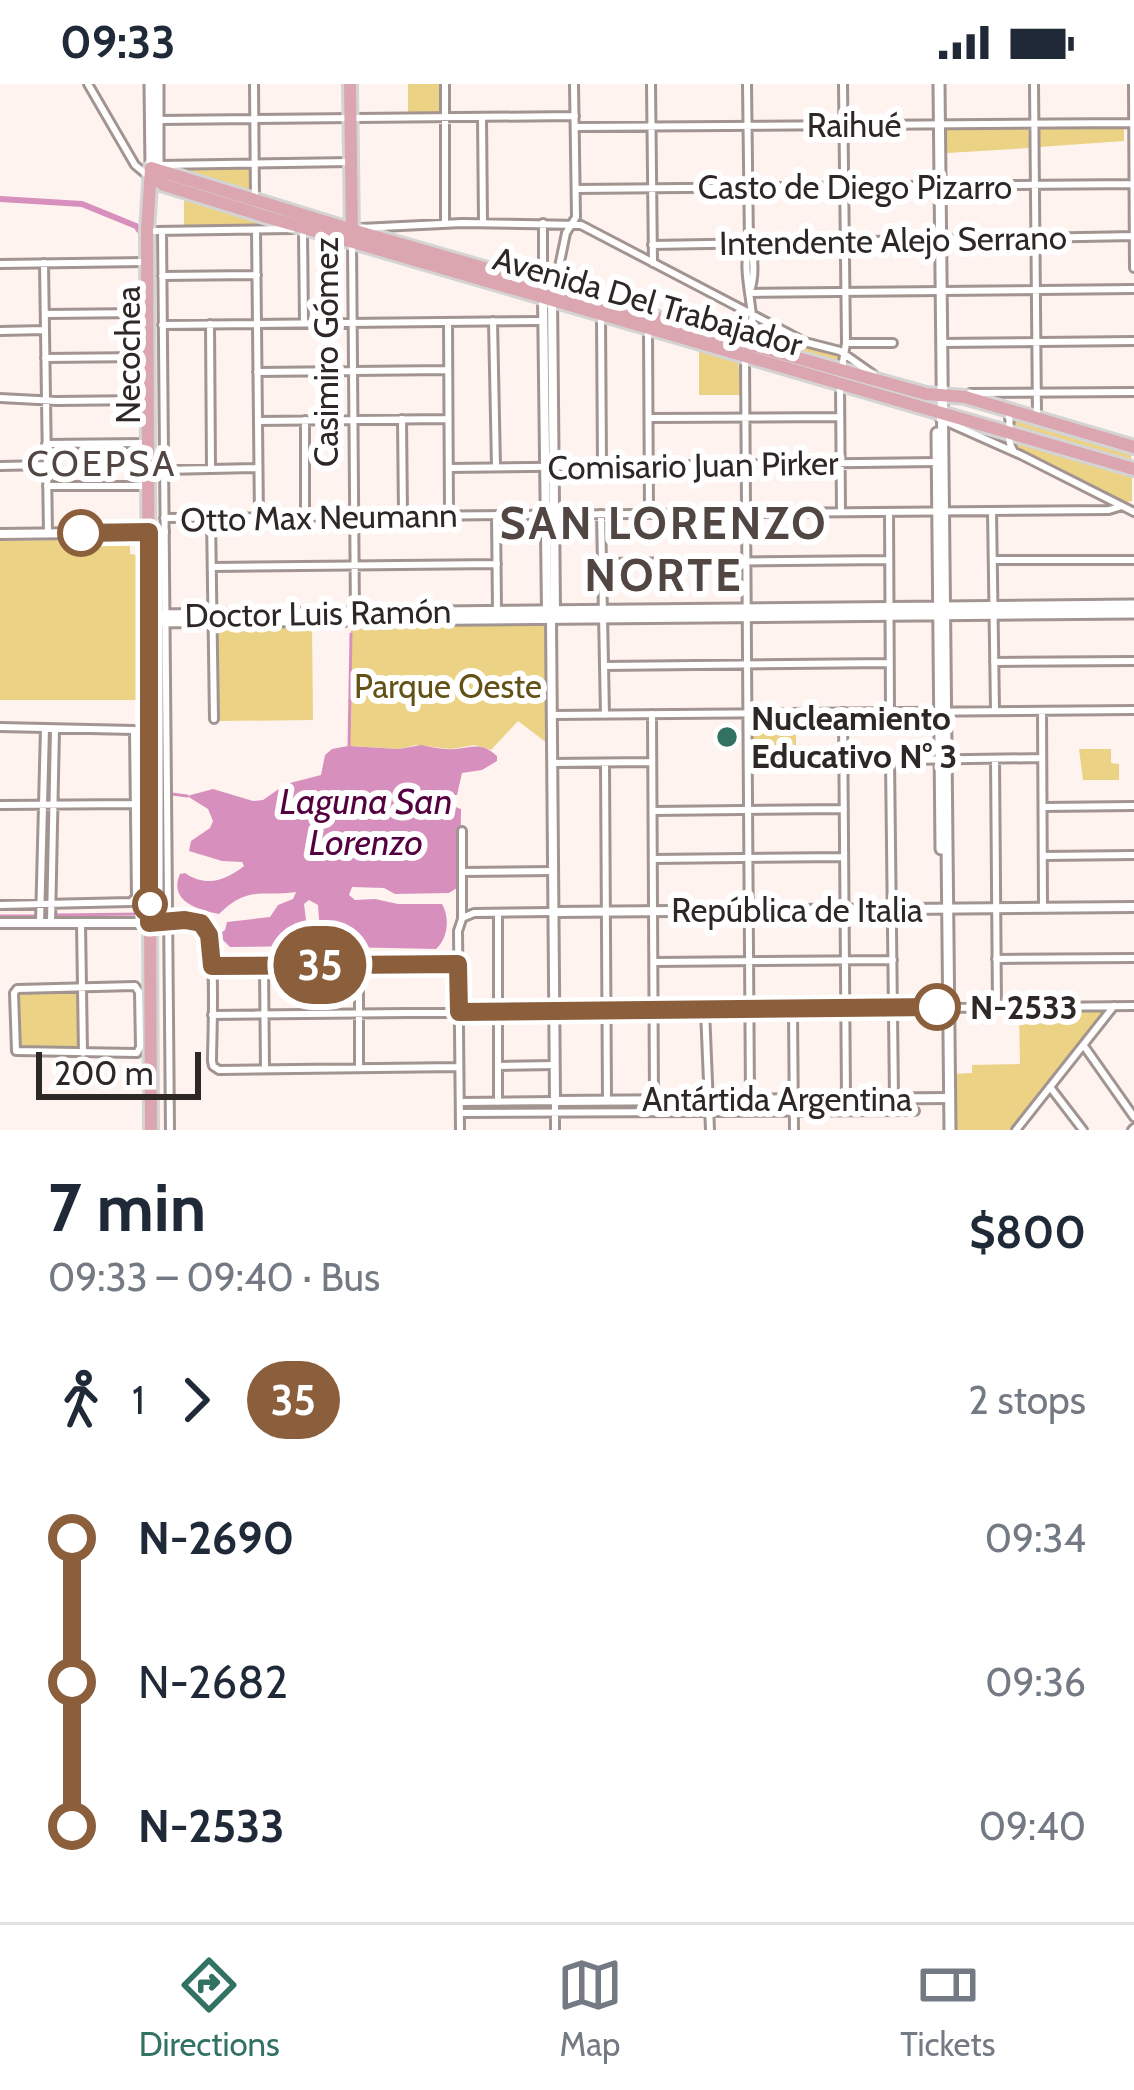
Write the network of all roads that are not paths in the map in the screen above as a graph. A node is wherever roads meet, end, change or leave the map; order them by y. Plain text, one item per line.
1 (88, 84) edge
2 (154, 84) edge
3 (254, 84) edge
4 (350, 84) edge
5 (445, 84) edge
6 (574, 84) edge
7 (651, 84) edge
8 (747, 84) edge
9 (844, 84) edge
10 (938, 84) edge
11 (1034, 84) edge
12 (1133, 84) edge
13 (575, 116) junction
14 (482, 117) junction
15 (350, 118) junction
16 (445, 118) junction
17 (254, 119) junction
18 (158, 120) junction
19 (1134, 123) edge
20 (939, 124) junction
21 (1035, 124) junction
22 (748, 125) junction
23 (844, 125) junction
24 (652, 126) junction
25 (575, 127) junction
26 (351, 162) junction
27 (254, 164) junction
28 (155, 172) junction
29 (1134, 184) edge
30 (1035, 185) junction
31 (939, 186) junction
32 (844, 187) junction
33 (652, 188) junction
34 (748, 188) junction
35 (576, 189) junction
36 (255, 200) junction
37 (544, 223) junction
38 (446, 224) junction
39 (483, 224) junction
40 (572, 224) junction
41 (302, 227) junction
42 (256, 230) junction
43 (158, 231) junction
44 (352, 236) junction
45 (1134, 236) edge
46 (1036, 237) junction
47 (940, 239) junction
48 (845, 242) junction
49 (749, 243) junction
50 (652, 244) junction
51 (148, 262) junction
52 (44, 263) junction
53 (653, 263) junction
54 (0, 264) edge
55 (1134, 268) edge
56 (256, 275) junction
57 (162, 276) junction
58 (1134, 289) edge
59 (1036, 290) junction
60 (940, 291) junction
61 (846, 292) junction
62 (548, 293) junction
63 (749, 293) junction
64 (148, 313) junction
65 (45, 314) junction
66 (601, 316) junction
67 (753, 316) junction
68 (493, 321) junction
69 (547, 321) junction
70 (448, 322) junction
71 (304, 323) junction
72 (352, 323) junction
73 (210, 324) junction
74 (257, 324) junction
75 (162, 325) junction
76 (45, 330) junction
77 (648, 330) junction
78 (0, 331) edge
79 (1134, 341) edge
80 (1037, 342) junction
81 (846, 343) junction
82 (893, 343) dead end
83 (940, 343) junction
84 (748, 351) junction
85 (845, 354) junction
86 (148, 357) junction
87 (45, 358) junction
88 (448, 370) junction
89 (353, 371) junction
90 (257, 372) junction
91 (841, 378) junction
92 (887, 383) junction
93 (1134, 392) edge
94 (1037, 393) junction
95 (946, 395) junction
96 (0, 398) edge
97 (46, 400) junction
98 (148, 400) junction
99 (1003, 409) junction
100 (840, 417) junction
101 (940, 417) junction
102 (649, 418) junction
103 (745, 418) junction
104 (401, 419) junction
105 (448, 419) junction
106 (1037, 419) junction
107 (304, 420) junction
108 (353, 420) junction
109 (258, 421) junction
110 (1009, 435) junction
111 (987, 442) junction
112 (46, 443) junction
113 (148, 443) junction
114 (1134, 447) edge
115 (1021, 455) junction
116 (938, 462) junction
117 (840, 463) junction
118 (745, 464) junction
119 (47, 465) junction
120 (649, 465) junction
121 (0, 466) edge
122 (548, 466) junction
123 (602, 466) junction
124 (496, 467) junction
125 (258, 468) junction
126 (449, 468) junction
127 (211, 469) junction
128 (1134, 469) edge
129 (164, 470) junction
130 (47, 486) junction
131 (148, 486) junction
132 (1122, 506) junction
133 (992, 511) junction
134 (841, 512) junction
135 (889, 512) junction
136 (941, 512) junction
137 (1134, 512) edge
138 (746, 513) junction
139 (601, 514) junction
140 (650, 514) junction
141 (496, 515) junction
142 (549, 515) junction
143 (403, 516) junction
144 (449, 516) junction
145 (305, 517) junction
146 (354, 517) junction
147 (164, 518) junction
148 (211, 518) junction
149 (259, 518) junction
150 (156, 532) junction
151 (47, 533) junction
152 (0, 534) edge
153 (889, 560) junction
154 (993, 560) junction
155 (1134, 560) edge
156 (746, 561) junction
157 (497, 563) junction
158 (602, 563) junction
159 (354, 565) junction
160 (212, 567) junction
161 (1134, 609) edge
162 (994, 610) junction
163 (889, 611) junction
164 (941, 611) junction
165 (550, 613) junction
166 (747, 613) junction
167 (603, 614) junction
168 (497, 615) junction
169 (355, 616) junction
170 (212, 618) junction
171 (157, 619) junction
172 (1134, 661) edge
173 (994, 662) junction
174 (889, 663) junction
175 (747, 664) junction
176 (604, 666) junction
177 (1134, 710) edge
178 (995, 711) junction
179 (1042, 711) junction
180 (843, 712) junction
181 (890, 712) junction
182 (942, 712) junction
183 (748, 713) junction
184 (652, 714) junction
185 (551, 715) junction
186 (604, 715) junction
187 (214, 718) dead end
188 (0, 727) edge
189 (50, 728) junction
190 (1042, 758) junction
191 (943, 759) junction
192 (995, 759) junction
193 (843, 760) junction
194 (890, 760) junction
195 (652, 762) junction
196 (552, 763) junction
197 (605, 763) junction
198 (136, 804) junction
199 (0, 805) edge
200 (43, 805) junction
201 (53, 805) junction
202 (1134, 806) edge
203 (1042, 807) junction
204 (844, 809) junction
205 (748, 810) junction
206 (652, 811) junction
207 (462, 831) dead end
208 (1134, 855) edge
209 (1043, 856) junction
210 (844, 857) junction
211 (749, 858) junction
212 (653, 859) junction
213 (461, 872) junction
214 (553, 872) junction
215 (0, 904) edge
216 (40, 904) junction
217 (51, 904) junction
218 (1134, 907) edge
219 (944, 908) junction
220 (996, 908) junction
221 (1043, 908) junction
222 (844, 909) junction
223 (892, 909) junction
224 (749, 910) junction
225 (606, 911) junction
226 (653, 911) junction
227 (553, 912) junction
228 (498, 913) junction
229 (461, 919) junction
230 (158, 922) junction
231 (0, 923) edge
232 (45, 923) junction
233 (81, 923) junction
234 (1134, 958) edge
235 (996, 959) junction
236 (845, 960) junction
237 (893, 960) junction
238 (750, 961) junction
239 (653, 962) junction
240 (458, 964) junction
241 (358, 965) junction
242 (212, 966) junction
243 (264, 966) junction
244 (82, 987) junction
245 (1114, 1006) junction
246 (1134, 1006) edge
247 (946, 1007) junction
248 (997, 1007) junction
249 (845, 1008) junction
250 (893, 1008) junction
251 (793, 1009) junction
252 (654, 1010) junction
253 (705, 1010) junction
254 (750, 1010) junction
255 (554, 1011) junction
256 (607, 1011) junction
257 (459, 1012) junction
258 (498, 1012) junction
259 (359, 1013) junction
260 (265, 1014) junction
261 (212, 1015) junction
262 (1083, 1045) junction
263 (83, 1053) junction
264 (555, 1065) junction
265 (498, 1066) junction
266 (459, 1067) junction
267 (359, 1068) junction
268 (266, 1069) junction
269 (1050, 1087) junction
270 (894, 1098) junction
271 (947, 1098) junction
272 (793, 1099) junction
273 (846, 1099) junction
274 (608, 1100) junction
275 (654, 1100) junction
276 (707, 1100) junction
277 (750, 1100) junction
278 (460, 1102) junction
279 (498, 1102) junction
280 (555, 1107) junction
281 (793, 1111) junction
282 (915, 1111) dead end
283 (460, 1112) junction
284 (710, 1112) junction
285 (1134, 1117) edge
286 (154, 1130) edge
287 (170, 1130) edge
288 (460, 1130) edge
289 (555, 1130) edge
290 (710, 1130) edge
291 (794, 1130) edge
292 (947, 1130) edge
293 (1016, 1130) edge
294 (1083, 1130) edge

1 - 28 street
2 - 18 main road, Necochea
2 - 28 main road, Necochea
3 - 17 street
4 - 15 main road, Casimiro Gómez
5 - 16 street
6 - 13 street
7 - 24 street
8 - 22 street
9 - 23 street
10 - 20 main road
11 - 21 street
12 - 19 street
13 - 14 street
13 - 25 street
14 - 16 street
14 - 39 street
15 - 16 street
15 - 17 street
15 - 26 main road, Casimiro Gómez
16 - 38 street
17 - 18 street
17 - 27 street
18 - 28 main road, Necochea
19 - 21 street, Raihué
19 - 29 street
20 - 21 street, Raihué
20 - 23 street, Raihué
20 - 31 main road
21 - 30 street
22 - 23 street, Raihué
22 - 24 street, Raihué
22 - 34 street
23 - 32 street
24 - 25 street, Raihué
24 - 33 street
25 - 35 street
26 - 27 street
26 - 44 main road, Casimiro Gómez
27 - 28 street
27 - 36 street
28 - 36 main road, Avenida Del Trabajador
28 - 41 main road, Avenida Del Trabajador
28 - 43 main road, Necochea
28 - 51 main road, Necochea
29 - 30 street, Casto de Diego Pizarro
29 - 45 street
30 - 31 street, Casto de Diego Pizarro
30 - 46 street
31 - 32 street, Casto de Diego Pizarro
31 - 47 main road
32 - 34 street, Casto de Diego Pizarro
32 - 48 street
33 - 34 street, Casto de Diego Pizarro
33 - 35 street, Casto de Diego Pizarro
33 - 50 street
34 - 49 street
35 - 40 street
36 - 44 main road, Avenida Del Trabajador
37 - 39 street
37 - 40 street
37 - 62 street
38 - 39 street
38 - 44 street
40 - 53 street
40 - 62 street
41 - 42 street
41 - 44 main road, Avenida Del Trabajador
41 - 71 street
42 - 43 street
42 - 56 street
43 - 57 street
43 - 150 main road, Necochea
44 - 62 main road, Avenida Del Trabajador
44 - 72 street, Casimiro Gómez
45 - 46 street, Intendente Alejo Serrano
45 - 55 street
46 - 47 street, Intendente Alejo Serrano
46 - 59 street
47 - 48 street, Intendente Alejo Serrano
47 - 60 main road
48 - 49 street, Intendente Alejo Serrano
48 - 61 street
49 - 50 street, Intendente Alejo Serrano
49 - 63 street
50 - 53 street
51 - 52 street
51 - 64 main road, Necochea
52 - 54 street
52 - 65 street
53 - 67 street
56 - 57 street
56 - 74 street
57 - 75 street
58 - 59 street
59 - 60 street
59 - 80 street
60 - 61 street
60 - 83 main road
61 - 63 street
61 - 81 street
62 - 66 main road, Avenida Del Trabajador
62 - 69 street
62 - 84 main road, Avenida Del Trabajador
63 - 67 street
64 - 65 street
64 - 86 main road, Necochea
65 - 76 street
66 - 77 main road, Avenida Del Trabajador
66 - 123 street
67 - 84 street
67 - 85 street
68 - 69 street
68 - 70 street
68 - 124 street
69 - 122 street
70 - 72 street
70 - 88 street
71 - 72 street
71 - 74 street
72 - 89 street, Casimiro Gómez
73 - 74 street
73 - 75 street
73 - 127 street
74 - 90 street
75 - 129 street
76 - 78 street
76 - 87 street
77 - 84 main road, Avenida Del Trabajador
77 - 102 street
79 - 80 street
80 - 83 street
80 - 94 street
81 - 82 street
81 - 85 street
83 - 95 main road
84 - 91 main road, Avenida Del Trabajador
84 - 103 street
85 - 91 street
85 - 92 street
86 - 87 street
86 - 98 main road, Necochea
87 - 97 street
88 - 89 street
88 - 105 street
89 - 90 street
89 - 108 street, Casimiro Gómez
90 - 109 street
91 - 92 main road, Avenida Del Trabajador
91 - 100 street
91 - 101 main road, Avenida Del Trabajador
92 - 95 main road, Avenida Del Trabajador
93 - 94 street
94 - 95 street
94 - 106 street
95 - 99 main road, Avenida Del Trabajador
95 - 101 main road
96 - 97 street
97 - 98 street
97 - 112 street
98 - 113 main road, Necochea
99 - 106 main road, Avenida Del Trabajador
99 - 110 street
100 - 103 street
100 - 117 street
101 - 110 main road, Avenida Del Trabajador
101 - 111 street
101 - 116 main road
101 - 136 main road
102 - 103 street
102 - 120 street
103 - 118 street
104 - 105 street
104 - 108 street
104 - 143 street
105 - 126 street
106 - 114 main road, Avenida Del Trabajador
107 - 108 street
107 - 109 street
107 - 145 street
108 - 146 street, Casimiro Gómez
109 - 125 street
110 - 111 street
110 - 115 street
110 - 128 main road, Avenida Del Trabajador
111 - 115 street
112 - 113 street
112 - 119 street
113 - 131 main road, Necochea
115 - 132 street
116 - 117 street, Comisario Juan Pirker
116 - 136 main road
117 - 118 street, Comisario Juan Pirker
117 - 134 street
118 - 120 street, Comisario Juan Pirker
118 - 138 street
119 - 121 street
119 - 130 street
120 - 123 street, Comisario Juan Pirker
120 - 140 street
122 - 123 street, Comisario Juan Pirker
122 - 124 street, Comisario Juan Pirker
122 - 142 street
124 - 126 street, Comisario Juan Pirker
125 - 127 street
125 - 149 street
126 - 144 street
127 - 129 street
129 - 147 street
130 - 131 street, Otto Max Neumann
130 - 151 street
131 - 150 main road, Necochea
132 - 133 street, Otto Max Neumann
132 - 137 street
133 - 136 street, Otto Max Neumann
133 - 154 street
134 - 135 street, Otto Max Neumann
134 - 138 street, Otto Max Neumann
135 - 136 street, Otto Max Neumann
135 - 153 street
136 - 164 main road
138 - 140 street, Otto Max Neumann
138 - 156 street
139 - 140 street, Otto Max Neumann
139 - 142 street, Otto Max Neumann
139 - 158 street
141 - 142 street, Otto Max Neumann
141 - 144 street, Otto Max Neumann
141 - 157 street
142 - 165 street
143 - 144 street, Otto Max Neumann
143 - 146 street, Otto Max Neumann
145 - 146 street, Otto Max Neumann
145 - 149 street, Otto Max Neumann
146 - 159 street, Casimiro Gómez
147 - 148 street, Otto Max Neumann
147 - 150 street
148 - 149 street, Otto Max Neumann
148 - 160 street
150 - 151 street
150 - 171 main road, Necochea
151 - 152 street
153 - 156 street
153 - 163 street
154 - 155 street
154 - 162 street
156 - 158 street
156 - 166 street
157 - 159 street
157 - 168 street
158 - 167 street
159 - 160 street
159 - 169 street, Casimiro Gómez
160 - 170 street
161 - 162 main road, Doctor Luis Ramón
162 - 164 main road, Doctor Luis Ramón
162 - 173 street
163 - 164 main road, Doctor Luis Ramón
163 - 166 main road, Doctor Luis Ramón
163 - 174 street
164 - 182 main road
165 - 167 main road, Doctor Luis Ramón
165 - 168 main road, Doctor Luis Ramón
165 - 185 street
166 - 167 main road, Doctor Luis Ramón
166 - 175 street
167 - 176 street
168 - 169 main road, Doctor Luis Ramón
169 - 170 main road, Doctor Luis Ramón
170 - 171 main road, Doctor Luis Ramón
170 - 187 street
171 - 230 main road, Necochea
172 - 173 street
173 - 178 street
174 - 175 street
174 - 181 street
175 - 176 street
175 - 183 street
176 - 186 street
177 - 179 street
178 - 179 street
178 - 182 street
179 - 190 street
180 - 181 street
180 - 183 street
180 - 193 street
181 - 182 street
182 - 191 main road
183 - 184 street
183 - 205 street
184 - 186 street
184 - 195 street
185 - 186 street
185 - 196 street
188 - 189 street
189 - 198 street
189 - 200 street
189 - 201 street
190 - 192 street
190 - 203 street
191 - 192 street
191 - 194 street
191 - 219 main road
192 - 220 street
193 - 194 street
193 - 204 street
194 - 223 street
195 - 197 street
195 - 206 street
196 - 197 street
196 - 214 street
197 - 225 street
198 - 201 street
198 - 217 street
199 - 200 street
200 - 201 street
200 - 216 street
201 - 217 street
202 - 203 street
203 - 209 street
204 - 205 street
204 - 210 street
205 - 206 street
205 - 211 street
206 - 212 street
207 - 213 street
208 - 209 street
209 - 221 street
210 - 211 street
210 - 222 street
211 - 212 street
211 - 224 street
212 - 226 street
213 - 214 street
213 - 229 street
214 - 227 street
215 - 216 street
216 - 217 street
216 - 232 street
217 - 232 street
218 - 221 street, República de Italia
219 - 220 street, República de Italia
219 - 223 street, República de Italia
219 - 247 main road
220 - 221 street, República de Italia
220 - 235 street
222 - 223 street, República de Italia
222 - 224 street, República de Italia
222 - 236 street
223 - 237 street
224 - 226 street, República de Italia
224 - 238 street
225 - 226 street, República de Italia
225 - 227 street, República de Italia
225 - 256 street
226 - 239 street
227 - 228 street, República de Italia
227 - 255 street
228 - 229 street, República de Italia
228 - 258 street
229 - 240 street
230 - 233 street
230 - 242 street
230 - 286 main road, Necochea
230 - 287 street
231 - 232 street
232 - 233 street
233 - 244 street
234 - 235 street
235 - 248 street
236 - 237 street
236 - 238 street
236 - 249 street
237 - 250 street
238 - 239 street
238 - 254 street
239 - 252 street
240 - 241 street
240 - 257 street
241 - 243 street
241 - 259 street
242 - 243 street
242 - 261 street
243 - 260 street
244 - 263 street
244 - 263 street
244 - 263 street
245 - 246 street
245 - 248 street
245 - 262 street
247 - 248 street
247 - 250 street
247 - 271 main road
249 - 250 street
249 - 251 street
249 - 273 street
250 - 270 street
251 - 254 street
251 - 272 street
252 - 253 street
252 - 256 street
252 - 275 street
253 - 254 street
253 - 276 street
254 - 277 street
255 - 256 street
255 - 258 street
255 - 264 street
256 - 274 street
257 - 258 street
257 - 259 street
257 - 266 street
258 - 265 street
259 - 260 street
259 - 267 street
260 - 261 street
260 - 268 street
261 - 268 street
262 - 269 street
262 - 285 street
264 - 265 street
264 - 280 street
265 - 279 street
266 - 267 street
266 - 278 street
267 - 268 street
269 - 293 street
269 - 294 street
270 - 271 street, Antártida Argentina
270 - 273 street, Antártida Argentina
271 - 292 main road
272 - 273 street, Antártida Argentina
272 - 277 street, Antártida Argentina
272 - 281 street
274 - 275 street, Antártida Argentina
274 - 280 street, Antártida Argentina
275 - 276 street, Antártida Argentina
276 - 277 street, Antártida Argentina
276 - 284 street
278 - 279 street, Antártida Argentina
278 - 283 street
279 - 280 street, Antártida Argentina
280 - 283 street
280 - 284 street
280 - 289 street
281 - 282 street
281 - 284 street
281 - 291 street
283 - 288 street
284 - 290 street

